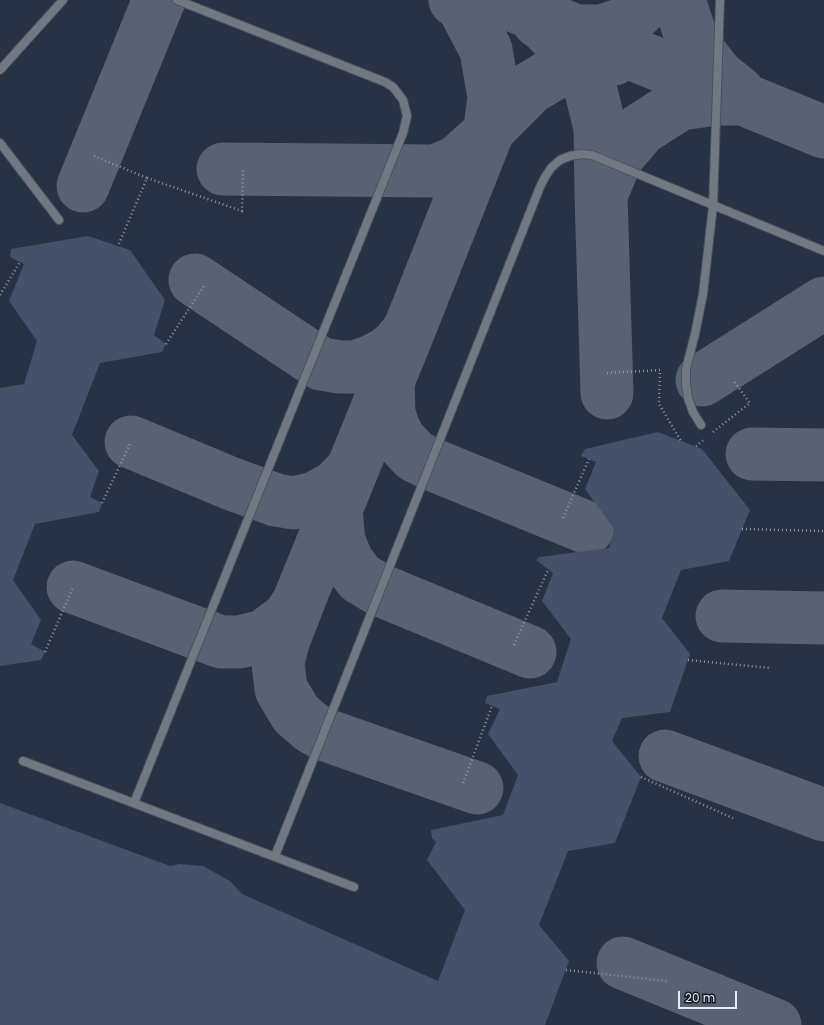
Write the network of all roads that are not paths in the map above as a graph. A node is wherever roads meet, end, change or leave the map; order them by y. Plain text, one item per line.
1 (63, 0) edge
2 (177, 0) edge
3 (720, 0) edge
4 (0, 70) edge
5 (0, 143) edge
6 (713, 206) junction
7 (59, 220) dead end
8 (824, 251) edge
9 (701, 425) dead end
10 (23, 761) dead end
11 (134, 803) junction
12 (274, 856) junction
13 (354, 887) dead end

1 - 4 lane
2 - 11 lane
3 - 6 lane
5 - 7 lane
6 - 8 lane
6 - 9 lane
6 - 12 lane
10 - 11 lane
11 - 12 lane
12 - 13 lane

